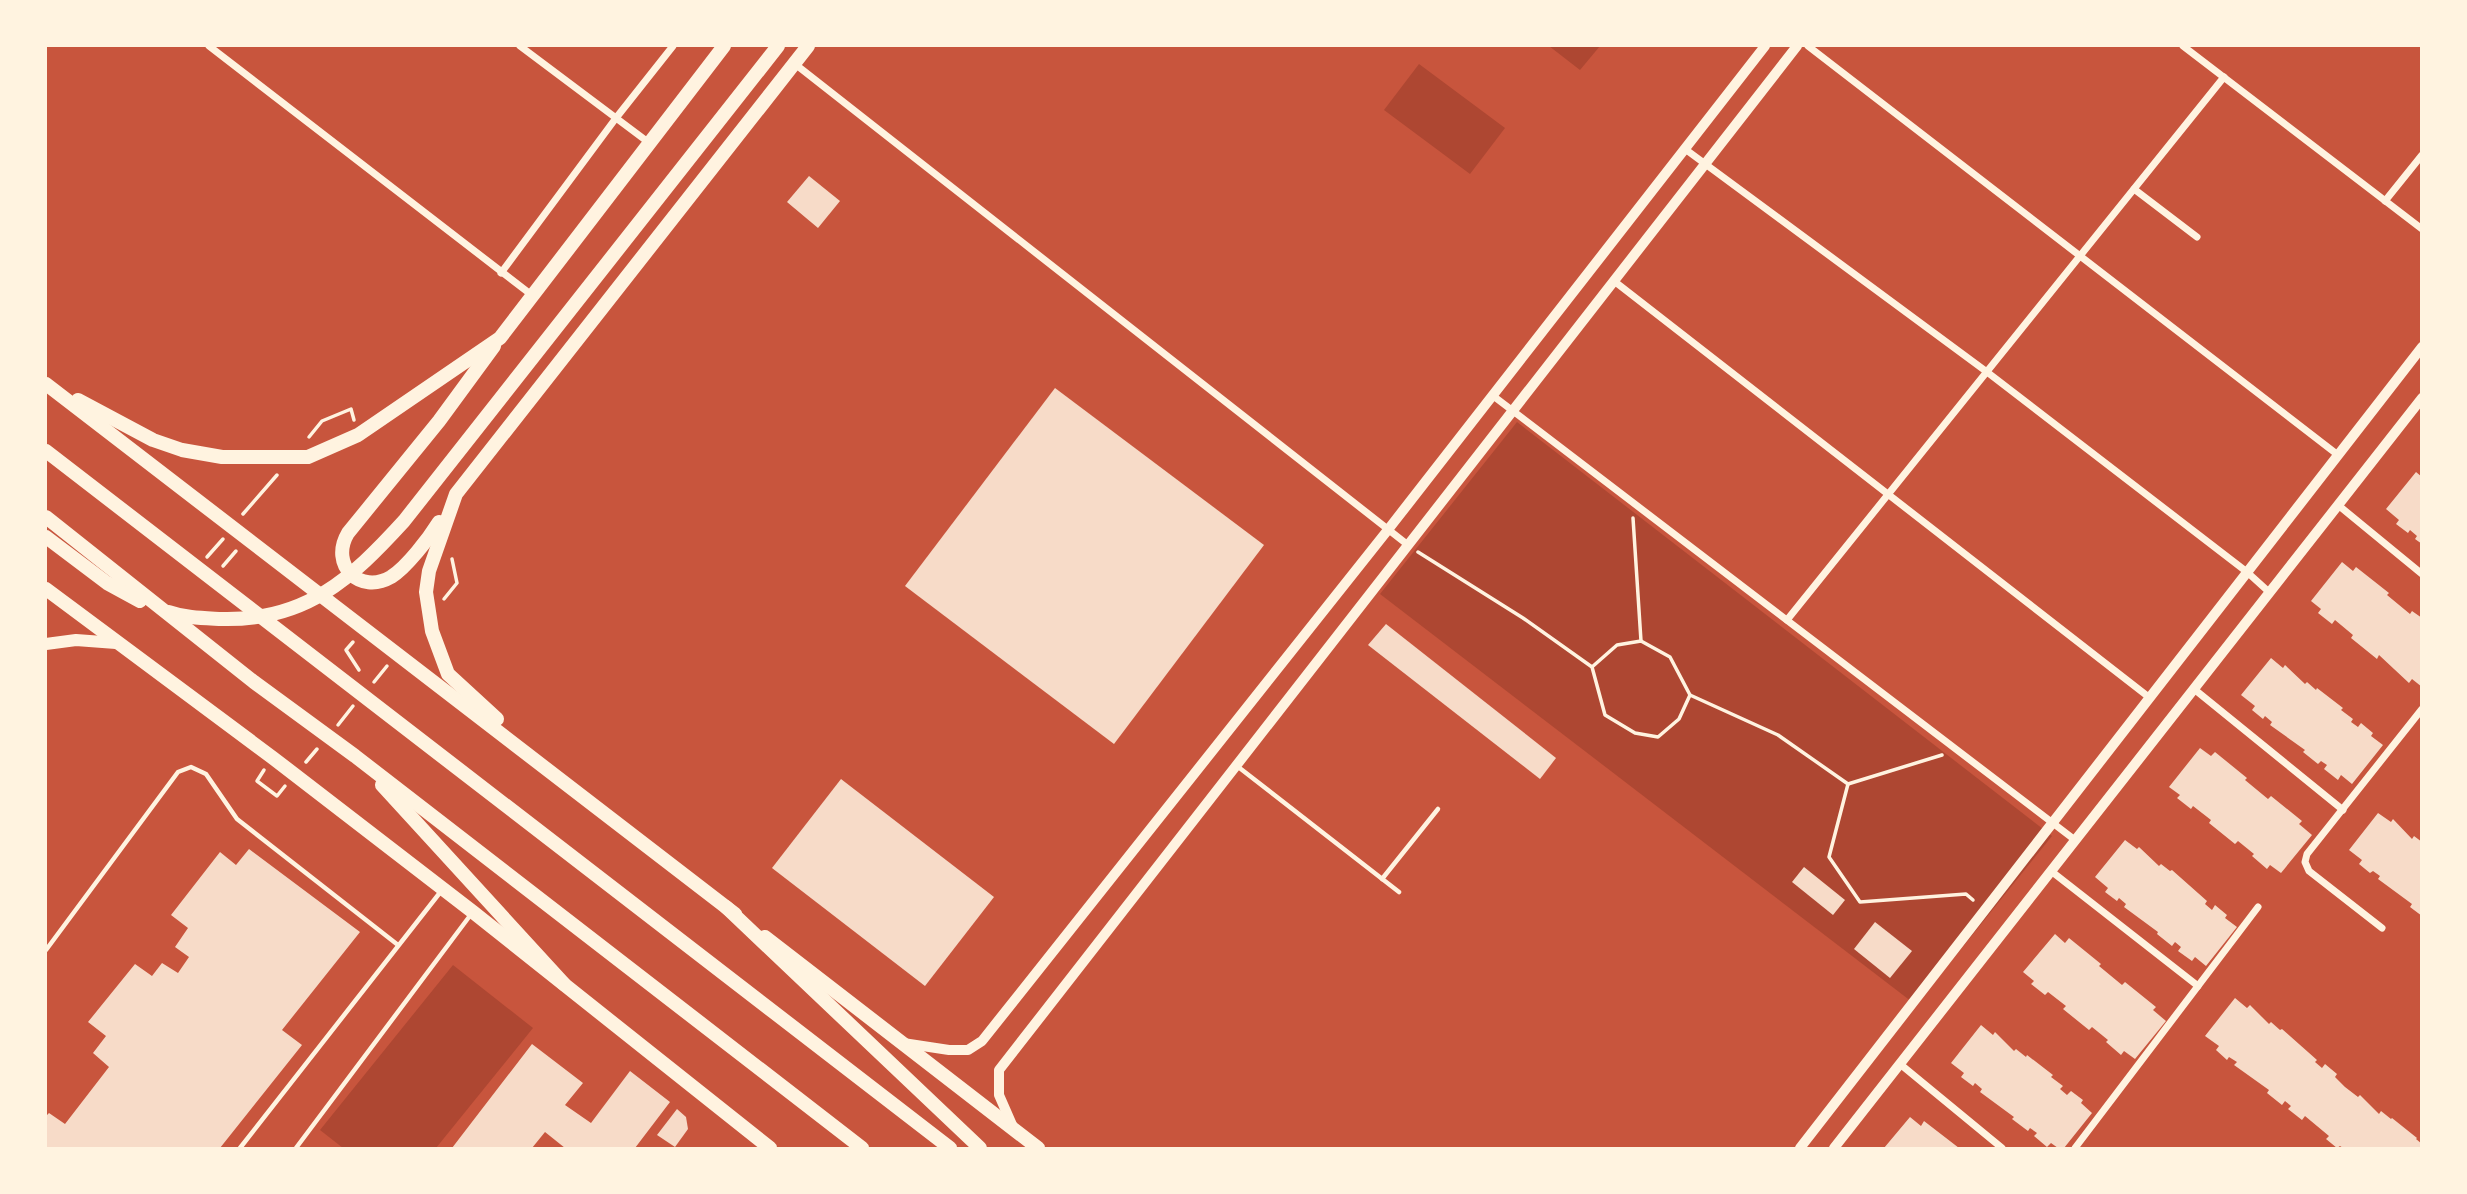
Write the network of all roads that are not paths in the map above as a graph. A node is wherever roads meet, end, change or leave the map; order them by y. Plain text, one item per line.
1 (209, 46) edge
2 (520, 46) edge
3 (673, 46) edge
4 (724, 46) edge
5 (778, 46) edge
6 (808, 46) edge
7 (1765, 46) edge
8 (1797, 46) edge
9 (1808, 46) edge
10 (2183, 46) edge
11 (794, 63) junction
12 (2224, 77) junction
13 (616, 118) junction
14 (648, 142) junction
15 (1685, 149) junction
16 (2421, 155) edge
17 (1706, 162) junction
18 (2134, 189) junction
19 (2385, 201) junction
20 (2421, 229) edge
21 (2197, 237) dead end
22 (2080, 256) junction
23 (501, 273) junction
24 (1614, 281) junction
25 (533, 297) junction
26 (500, 338) junction
27 (2421, 347) edge
28 (1987, 372) junction
29 (46, 383) edge
30 (1492, 396) junction
31 (2421, 398) edge
32 (1513, 411) junction
33 (46, 450) edge
34 (2338, 455) junction
35 (456, 494) junction
36 (1888, 494) junction
37 (2338, 505) junction
38 (46, 517) edge
39 (1387, 531) junction
40 (46, 537) edge
41 (1408, 545) junction
42 (2247, 572) junction
43 (2421, 575) edge
44 (46, 589) edge
45 (2269, 592) junction
46 (1787, 620) junction
47 (116, 643) junction
48 (46, 644) edge
49 (2194, 689) junction
50 (2150, 698) junction
51 (2421, 709) edge
52 (355, 756) junction
53 (1236, 766) junction
54 (559, 777) junction
55 (1438, 809) dead end
56 (2343, 810) junction
57 (2052, 823) junction
58 (2075, 840) junction
59 (2051, 871) junction
60 (1382, 879) junction
61 (442, 889) junction
62 (1399, 892) dead end
63 (726, 907) junction
64 (2258, 907) dead end
65 (473, 912) junction
66 (2382, 928) dead end
67 (398, 946) junction
68 (46, 950) edge
69 (564, 984) junction
70 (2198, 986) junction
71 (903, 1043) junction
72 (1900, 1064) junction
73 (1014, 1130) junction
74 (240, 1149) edge
75 (296, 1149) edge
76 (770, 1149) edge
77 (862, 1149) edge
78 (950, 1149) edge
79 (980, 1149) edge
80 (1038, 1149) edge
81 (1800, 1149) edge
82 (1834, 1149) edge
83 (2002, 1149) edge
84 (2075, 1149) edge

1 - 23 street
2 - 13 street
3 - 13 street
4 - 14 main road
5 - 40 main road
6 - 11 main road
7 - 15 street
8 - 17 street
9 - 22 street
10 - 12 street
11 - 35 main road
11 - 39 street
12 - 18 street
12 - 19 street
13 - 14 street
13 - 23 street
14 - 25 main road
15 - 17 street
15 - 30 street
16 - 19 street
17 - 24 street
17 - 28 street
18 - 21 street
18 - 22 street
19 - 20 street
22 - 28 street
22 - 34 street
23 - 25 street
24 - 32 street
24 - 36 street
25 - 26 main road
26 - 29 main road
26 - 35 main road
27 - 34 street
28 - 36 street
28 - 42 street
29 - 54 main road
30 - 32 street
30 - 39 street
31 - 37 street
32 - 41 street
32 - 46 street
33 - 78 main road
34 - 42 street
35 - 54 main road
36 - 46 street
36 - 50 street
37 - 43 street
37 - 45 street
38 - 52 main road
39 - 41 street
39 - 71 street
41 - 53 street
42 - 45 street
42 - 50 street
44 - 47 main road
45 - 49 street
46 - 57 street
47 - 48 main road
47 - 61 main road
49 - 56 street
49 - 58 street
50 - 57 street
51 - 56 street
52 - 69 main road
52 - 77 main road
53 - 60 lane
53 - 73 street
54 - 63 main road
55 - 60 lane
56 - 66 street
57 - 58 street
57 - 81 street
58 - 59 street
59 - 70 street
59 - 72 street
60 - 62 lane
61 - 65 main road
61 - 67 lane
63 - 71 main road
63 - 79 main road
64 - 70 street
65 - 69 main road
65 - 75 lane
67 - 68 lane
67 - 74 lane
69 - 76 main road
70 - 84 street
71 - 73 main road
72 - 82 street
72 - 83 street
73 - 80 main road

